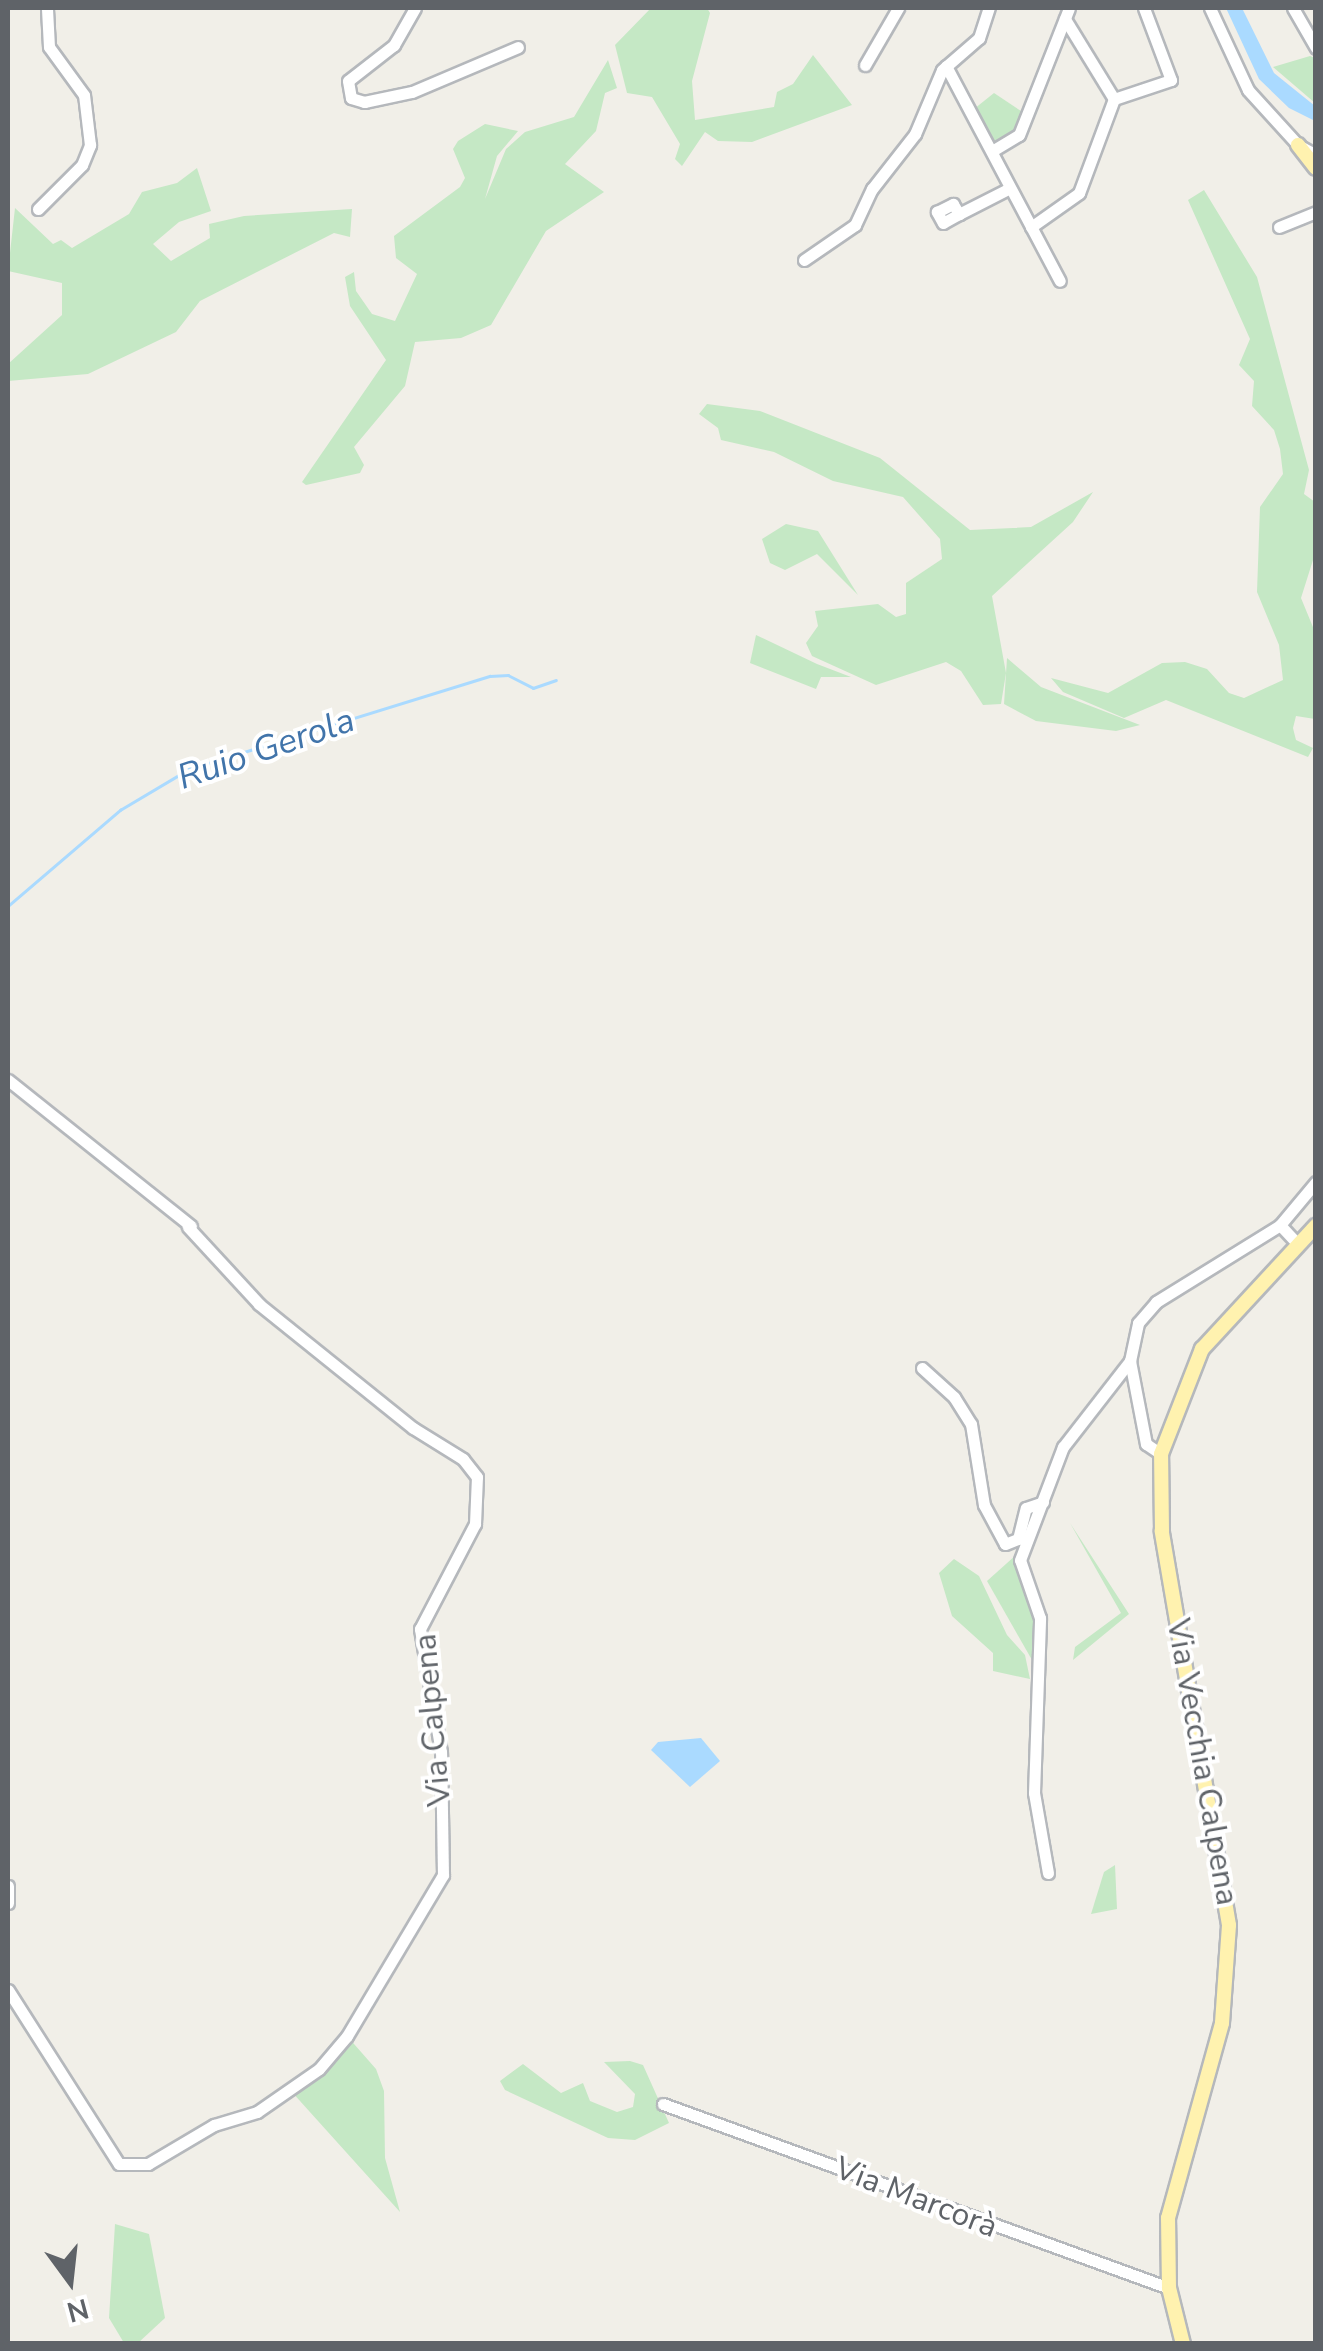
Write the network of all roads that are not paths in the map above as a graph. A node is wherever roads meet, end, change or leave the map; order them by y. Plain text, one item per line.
1 (47, 8) edge
2 (415, 8) edge
3 (898, 8) edge
4 (989, 8) edge
5 (1144, 8) edge
6 (1210, 8) edge
7 (1293, 8) edge
8 (1067, 13) edge
9 (518, 48) dead end
10 (1316, 48) edge
11 (865, 65) dead end
12 (946, 66) junction
13 (1114, 100) junction
14 (1309, 147) edge
15 (992, 151) junction
16 (1316, 168) edge
17 (1010, 188) junction
18 (38, 209) dead end
19 (1316, 212) edge
20 (959, 214) dead end
21 (1031, 227) junction
22 (1279, 227) dead end
23 (804, 260) dead end
24 (1060, 281) dead end
25 (8, 1080) edge
26 (1316, 1182) edge
27 (1280, 1226) junction
28 (1316, 1226) edge
29 (1298, 1244) junction
30 (1130, 1361) junction
31 (922, 1368) dead end
32 (1161, 1454) junction
33 (1039, 1500) junction
34 (1048, 1873) dead end
35 (8, 1886) edge
36 (8, 1904) edge
37 (8, 1990) edge
38 (664, 2104) dead end
39 (1170, 2288) junction
40 (1183, 2344) edge

1 - 18 street
2 - 9 street
3 - 11 street
4 - 12 street
5 - 13 street
6 - 14 street
7 - 10 street
8 - 13 street
8 - 15 street
12 - 15 street
12 - 23 street
13 - 21 street
14 - 16 main road
15 - 17 street
17 - 20 street
17 - 21 street
19 - 22 street
21 - 24 street
25 - 37 street, Via Calpena
26 - 27 street
27 - 29 street
27 - 30 street
28 - 29 main road, Via Vecchia Calpena
29 - 32 main road, Via Vecchia Calpena
30 - 32 street
30 - 33 street
31 - 33 street
32 - 39 main road, Via Vecchia Calpena
33 - 34 street
35 - 36 street
38 - 39 street, Via Marcorà
39 - 40 main road, Via Vecchia Calpena

